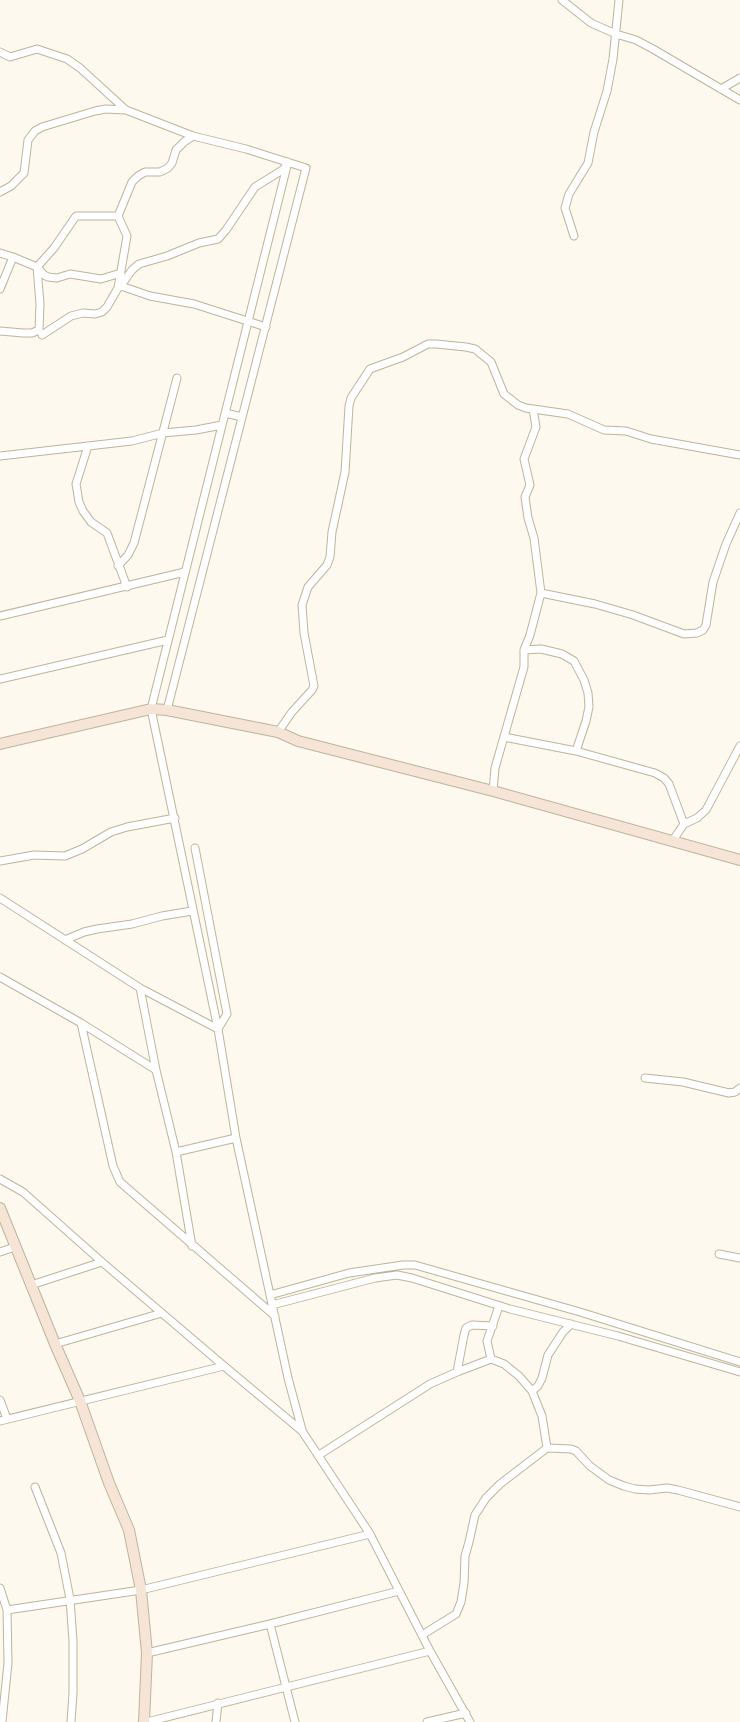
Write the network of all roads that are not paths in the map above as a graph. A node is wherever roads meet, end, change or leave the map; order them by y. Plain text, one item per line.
1 (562, 0) edge
2 (619, 0) edge
3 (616, 34) junction
4 (1, 54) edge
5 (740, 78) edge
6 (720, 89) junction
7 (740, 100) edge
8 (126, 110) junction
9 (193, 136) junction
10 (288, 162) junction
11 (0, 192) edge
12 (118, 216) junction
13 (574, 236) dead end
14 (0, 253) edge
15 (12, 256) junction
16 (0, 265) edge
17 (9, 266) junction
18 (37, 267) junction
19 (121, 273) junction
20 (2, 277) edge
21 (119, 287) junction
22 (0, 289) edge
23 (248, 322) junction
24 (266, 327) junction
25 (0, 331) edge
26 (42, 335) dead end
27 (177, 378) dead end
28 (533, 409) junction
29 (225, 413) junction
30 (242, 417) junction
31 (222, 425) junction
32 (163, 433) junction
33 (88, 446) junction
34 (740, 455) edge
35 (0, 456) edge
36 (740, 513) edge
37 (118, 566) junction
38 (185, 572) junction
39 (127, 587) junction
40 (541, 592) junction
41 (0, 616) edge
42 (168, 640) junction
43 (524, 650) junction
44 (0, 679) edge
45 (151, 709) junction
46 (167, 710) junction
47 (278, 732) junction
48 (504, 737) junction
49 (0, 744) edge
50 (740, 746) edge
51 (576, 751) junction
52 (493, 791) junction
53 (175, 818) junction
54 (684, 824) junction
55 (673, 840) junction
56 (195, 848) dead end
57 (740, 860) edge
58 (0, 861) edge
59 (0, 898) edge
60 (192, 911) junction
61 (65, 940) junction
62 (0, 977) edge
63 (140, 988) junction
64 (81, 1023) junction
65 (218, 1029) junction
66 (156, 1070) junction
67 (645, 1078) dead end
68 (740, 1088) edge
69 (236, 1138) junction
70 (176, 1152) junction
71 (0, 1179) edge
72 (0, 1208) edge
73 (192, 1246) junction
74 (15, 1247) junction
75 (0, 1252) edge
76 (719, 1254) dead end
77 (740, 1258) edge
78 (102, 1262) junction
79 (31, 1285) junction
80 (270, 1295) junction
81 (272, 1305) junction
82 (500, 1306) junction
83 (162, 1313) junction
84 (275, 1316) junction
85 (571, 1324) junction
86 (493, 1326) junction
87 (55, 1344) junction
88 (491, 1359) junction
89 (740, 1362) edge
90 (224, 1366) junction
91 (456, 1372) junction
92 (740, 1372) edge
93 (532, 1391) junction
94 (0, 1400) edge
95 (80, 1400) junction
96 (4, 1420) edge
97 (302, 1431) junction
98 (548, 1448) junction
99 (319, 1455) junction
100 (35, 1487) dead end
101 (740, 1507) edge
102 (370, 1534) junction
103 (0, 1588) edge
104 (141, 1590) junction
105 (399, 1591) junction
106 (70, 1599) junction
107 (7, 1610) junction
108 (270, 1624) junction
109 (422, 1635) junction
110 (430, 1651) junction
111 (147, 1653) junction
112 (286, 1687) junction
113 (218, 1704) junction
114 (466, 1713) junction
115 (2, 1722) edge
116 (70, 1722) edge
117 (146, 1722) edge
118 (216, 1722) edge
119 (295, 1722) edge
120 (427, 1722) edge
121 (470, 1722) edge

1 - 3 street
2 - 3 street
3 - 6 street
3 - 13 street
4 - 8 street
5 - 6 street
6 - 7 street
8 - 9 street
8 - 11 street
9 - 10 street
9 - 12 street
10 - 21 street
10 - 23 street
10 - 24 street
12 - 18 street
12 - 19 street
14 - 15 street
15 - 17 street
15 - 18 street
16 - 17 street
17 - 20 street
18 - 19 street
18 - 25 street
19 - 21 street
20 - 22 street
21 - 23 street
21 - 26 street
23 - 24 street
23 - 29 street
24 - 30 street
27 - 32 street
28 - 34 street
28 - 40 street
28 - 47 street
29 - 30 street
29 - 31 street
30 - 46 street
31 - 32 street
31 - 38 street
32 - 33 street
32 - 37 street
33 - 35 street
33 - 37 street
36 - 40 street
37 - 39 street
38 - 39 street
38 - 42 street
39 - 41 street
40 - 43 street
42 - 44 street
42 - 45 street
43 - 48 street
43 - 51 street
45 - 46 street
45 - 49 street
45 - 53 street
46 - 47 street
47 - 52 street
48 - 51 street
48 - 52 street
50 - 54 street
51 - 54 street
52 - 55 street
53 - 58 street
53 - 60 street
54 - 55 street
55 - 57 street
56 - 65 street
59 - 61 street
60 - 61 street
60 - 65 street
61 - 63 street
62 - 64 street
63 - 65 street
63 - 66 street
64 - 66 street
64 - 73 street
65 - 69 street
66 - 70 street
67 - 68 street
69 - 70 street
69 - 80 street
70 - 73 street
71 - 78 street
72 - 74 street
73 - 84 street
74 - 75 street
74 - 79 street
76 - 77 street
78 - 79 street
78 - 83 street
79 - 87 street
80 - 81 street
80 - 89 street
81 - 82 street
81 - 84 street
82 - 85 street
82 - 86 street
83 - 87 street
83 - 90 street
84 - 97 street
85 - 92 street
85 - 93 street
86 - 88 street
86 - 91 street
87 - 95 street
88 - 91 street
88 - 93 street
90 - 95 street
90 - 97 street
91 - 99 street
93 - 98 street
94 - 96 street
95 - 96 street
95 - 104 street
97 - 99 street
98 - 101 street
98 - 109 street
99 - 102 street
100 - 106 street
102 - 104 street
102 - 105 street
103 - 107 street
104 - 106 street
104 - 111 street
105 - 108 street
105 - 109 street
106 - 107 street
106 - 116 street
107 - 115 street
108 - 111 street
108 - 112 street
109 - 110 street
110 - 112 street
110 - 114 street
111 - 117 street
112 - 113 street
112 - 119 street
113 - 117 street
113 - 118 street
114 - 120 street
114 - 121 street

